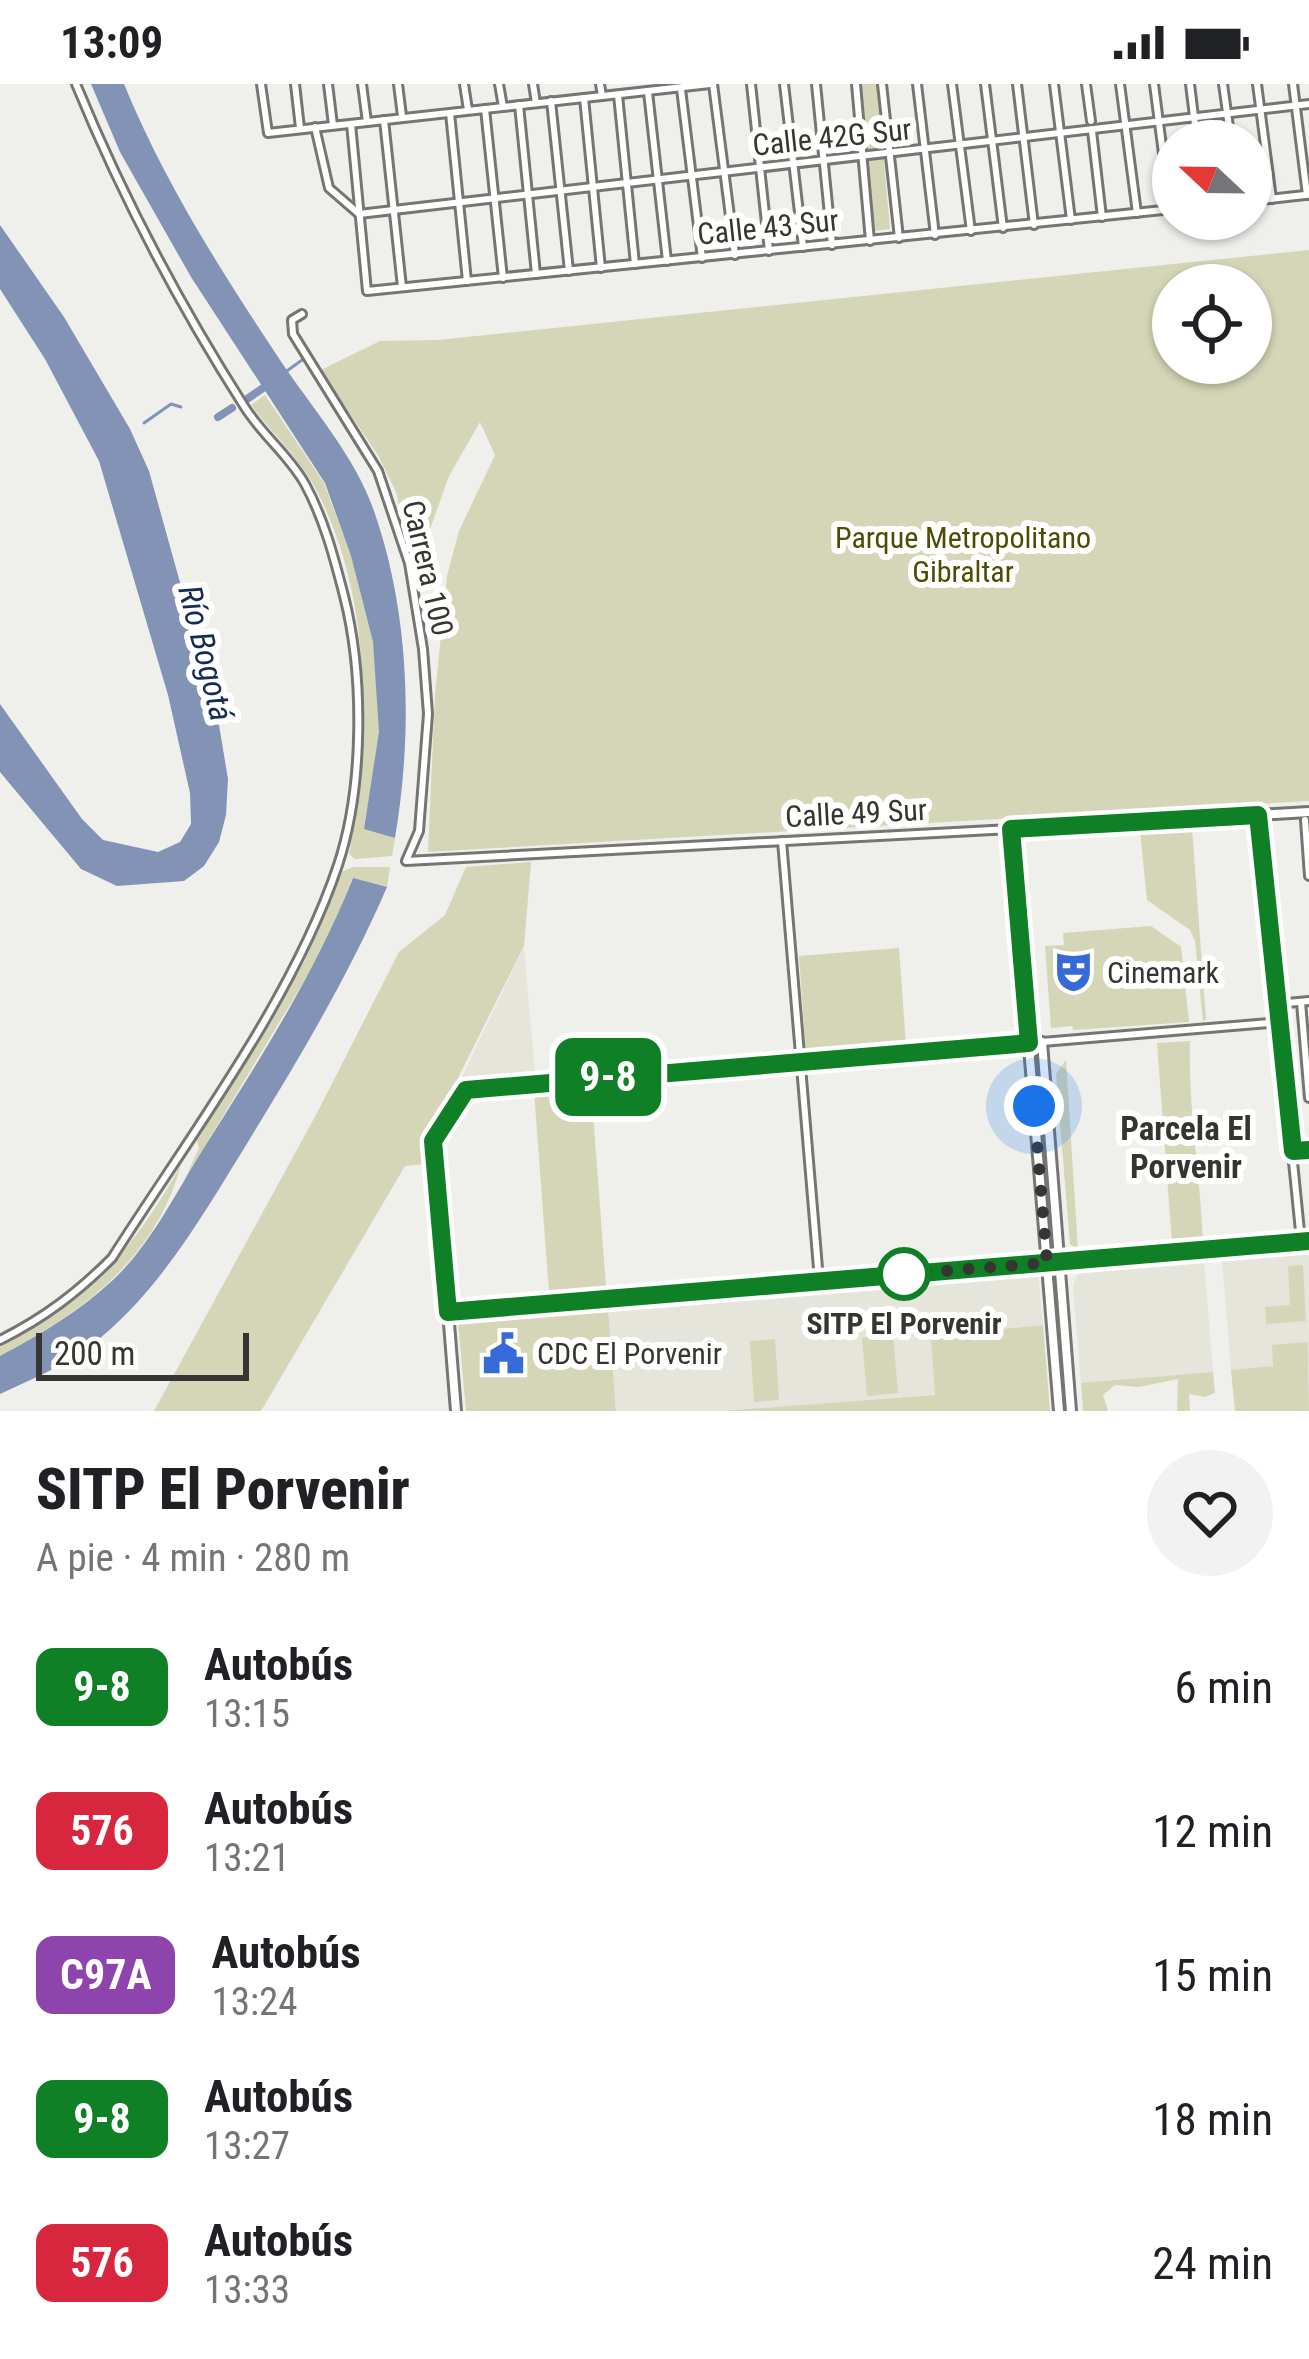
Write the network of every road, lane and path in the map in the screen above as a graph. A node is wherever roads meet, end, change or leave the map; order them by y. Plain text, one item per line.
1 (76, 84) edge
2 (261, 84) edge
3 (295, 84) edge
4 (328, 84) edge
5 (362, 84) edge
6 (398, 84) edge
7 (464, 84) edge
8 (500, 84) edge
9 (533, 84) edge
10 (566, 84) edge
11 (600, 84) edge
12 (707, 84) edge
13 (751, 84) edge
14 (784, 84) edge
15 (816, 84) edge
16 (856, 84) edge
17 (882, 84) edge
18 (917, 84) edge
19 (952, 84) edge
20 (985, 84) edge
21 (1017, 84) edge
22 (1054, 84) edge
23 (1086, 84) edge
24 (1120, 84) edge
25 (1154, 84) edge
26 (1190, 84) edge
27 (1223, 84) edge
28 (1257, 84) edge
29 (1293, 84) edge
30 (669, 86) edge
31 (681, 87) junction
32 (634, 88) edge
33 (648, 91) junction
34 (618, 94) junction
35 (602, 96) junction
36 (584, 98) junction
37 (568, 100) junction
38 (551, 101) junction
39 (536, 103) junction
40 (1309, 104) edge
41 (519, 105) junction
42 (1296, 106) junction
43 (503, 107) junction
44 (485, 109) junction
45 (1260, 110) junction
46 (468, 111) junction
47 (450, 112) junction
48 (1228, 113) junction
49 (402, 118) junction
50 (1193, 118) junction
51 (384, 120) junction
52 (1159, 120) edge
53 (1179, 120) edge
54 (1229, 120) edge
55 (1261, 120) edge
56 (368, 122) junction
57 (351, 124) junction
58 (1152, 124) edge
59 (333, 125) junction
60 (1092, 126) junction
61 (1125, 127) junction
62 (315, 128) junction
63 (301, 129) junction
64 (1060, 135) junction
65 (1024, 138) junction
66 (992, 142) junction
67 (960, 146) junction
68 (925, 151) junction
69 (891, 154) junction
70 (862, 158) junction
71 (824, 162) junction
72 (794, 165) junction
73 (760, 169) junction
74 (724, 172) junction
75 (692, 176) junction
76 (658, 180) junction
77 (627, 183) junction
78 (592, 187) junction
79 (560, 190) junction
80 (528, 194) junction
81 (1308, 195) edge
82 (494, 198) junction
83 (1272, 199) edge
84 (458, 202) junction
85 (394, 209) junction
86 (1152, 209) edge
87 (1137, 213) junction
88 (359, 214) junction
89 (1102, 217) junction
90 (1071, 220) junction
91 (1034, 225) junction
92 (1004, 228) junction
93 (971, 231) junction
94 (935, 235) junction
95 (899, 238) junction
96 (870, 241) junction
97 (832, 245) junction
98 (803, 248) junction
99 (769, 251) junction
100 (734, 255) junction
101 (702, 258) junction
102 (667, 261) junction
103 (635, 264) junction
104 (601, 268) junction
105 (569, 271) junction
106 (536, 274) junction
107 (503, 278) junction
108 (466, 281) junction
109 (402, 287) junction
110 (302, 314) dead end
111 (1258, 815) junction
112 (1307, 816) edge
113 (1011, 829) junction
114 (782, 841) junction
115 (406, 861) joint
116 (1309, 876) edge
117 (1305, 1002) edge
118 (1287, 1003) dead end
119 (1281, 1022) junction
120 (1042, 1042) junction
121 (1029, 1043) junction
122 (800, 1061) junction
123 (1309, 1098) edge
124 (1309, 1150) edge
125 (1293, 1151) junction
126 (1305, 1242) edge
127 (1059, 1262) junction
128 (1047, 1263) junction
129 (819, 1281) junction
130 (448, 1312) junction
131 (0, 1340) edge
132 (456, 1411) edge
133 (1059, 1411) edge
134 (1071, 1411) edge

1 - 131 street
2 - 63 street
3 - 63 street
4 - 59 street
5 - 56 street
6 - 49 street
7 - 46 street
8 - 43 street
9 - 39 street
10 - 37 street
11 - 35 street
12 - 31 street
12 - 74 street
13 - 73 street
14 - 72 street
15 - 71 street
16 - 70 street
17 - 69 street
18 - 68 street
19 - 67 street
20 - 66 street
21 - 65 street
22 - 64 street
23 - 60 street
24 - 61 street
25 - 52 street
26 - 50 street
27 - 48 street
28 - 45 street
29 - 42 street
30 - 31 street
30 - 33 street
31 - 75 street
32 - 33 street
32 - 34 street
33 - 76 street
34 - 35 street
34 - 77 street
35 - 36 street
36 - 37 street
36 - 78 street
37 - 38 street
38 - 39 street
38 - 79 street
39 - 41 street
40 - 42 street, Calle 42G Sur
41 - 43 street
41 - 80 street
42 - 45 street, Calle 42G Sur
42 - 81 street
43 - 44 street
44 - 46 street
44 - 82 street
45 - 48 street, Calle 42G Sur
45 - 55 street
46 - 47 street
47 - 49 street
47 - 84 street
48 - 50 street, Calle 42G Sur
48 - 54 street
49 - 51 street
50 - 53 street, Calle 42G Sur
51 - 56 street
51 - 85 street
56 - 57 street
57 - 59 street
57 - 88 street
58 - 61 street, Calle 42G Sur
59 - 62 street
60 - 61 street, Calle 42G Sur
60 - 64 street, Calle 42G Sur
60 - 89 street
61 - 87 street
62 - 63 street
62 - 88 street
64 - 65 street, Calle 42G Sur
64 - 90 street
65 - 66 street, Calle 42G Sur
65 - 91 street
66 - 67 street, Calle 42G Sur
66 - 92 street
67 - 68 street, Calle 42G Sur
67 - 93 street
68 - 69 street, Calle 42G Sur
68 - 94 street
69 - 70 street, Calle 42G Sur
69 - 95 street
70 - 71 street, Calle 42G Sur
70 - 96 street
71 - 72 street, Calle 42G Sur
71 - 97 street
72 - 73 street, Calle 42G Sur
72 - 98 street
73 - 74 street, Calle 42G Sur
73 - 99 street
74 - 75 street, Calle 42G Sur
74 - 100 street
75 - 76 street, Calle 42G Sur
75 - 101 street
76 - 77 street, Calle 42G Sur
76 - 102 street
77 - 78 street, Calle 42G Sur
77 - 103 street
78 - 79 street, Calle 42G Sur
78 - 104 street
79 - 80 street, Calle 42G Sur
79 - 105 street
80 - 82 street, Calle 42G Sur
80 - 106 street
81 - 83 street
82 - 84 street, Calle 42G Sur
82 - 107 street
84 - 85 street, Calle 42G Sur
84 - 108 street
85 - 88 street, Calle 42G Sur
85 - 109 street
86 - 87 street, Calle 43 Sur
87 - 89 street, Calle 43 Sur
88 - 109 street, Calle 43 Sur
89 - 90 street, Calle 43 Sur
90 - 91 street, Calle 43 Sur
91 - 92 street, Calle 43 Sur
92 - 93 street, Calle 43 Sur
93 - 94 street, Calle 43 Sur
94 - 95 street, Calle 43 Sur
95 - 96 street, Calle 43 Sur
96 - 97 street, Calle 43 Sur
97 - 98 street, Calle 43 Sur
98 - 99 street, Calle 43 Sur
99 - 100 street, Calle 43 Sur
100 - 101 street, Calle 43 Sur
101 - 102 street, Calle 43 Sur
102 - 103 street, Calle 43 Sur
103 - 104 street, Calle 43 Sur
104 - 105 street, Calle 43 Sur
105 - 106 street, Calle 43 Sur
106 - 107 street, Calle 43 Sur
107 - 108 street, Calle 43 Sur
108 - 109 street, Calle 43 Sur
110 - 115 street, Carrera 100
111 - 112 street, Calle 49 Sur
111 - 113 street, Calle 49 Sur
111 - 119 street
112 - 116 street
113 - 114 street, Calle 49 Sur
113 - 121 street
114 - 115 street, Calle 49 Sur
114 - 122 street
117 - 118 street
117 - 123 street
119 - 120 street
119 - 125 street
120 - 121 street
120 - 127 street
121 - 122 street
121 - 128 street
122 - 129 street
122 - 130 street
124 - 125 street
125 - 126 street
126 - 127 street
127 - 128 street
127 - 134 street
128 - 129 street
128 - 133 street
129 - 130 street
130 - 132 street

